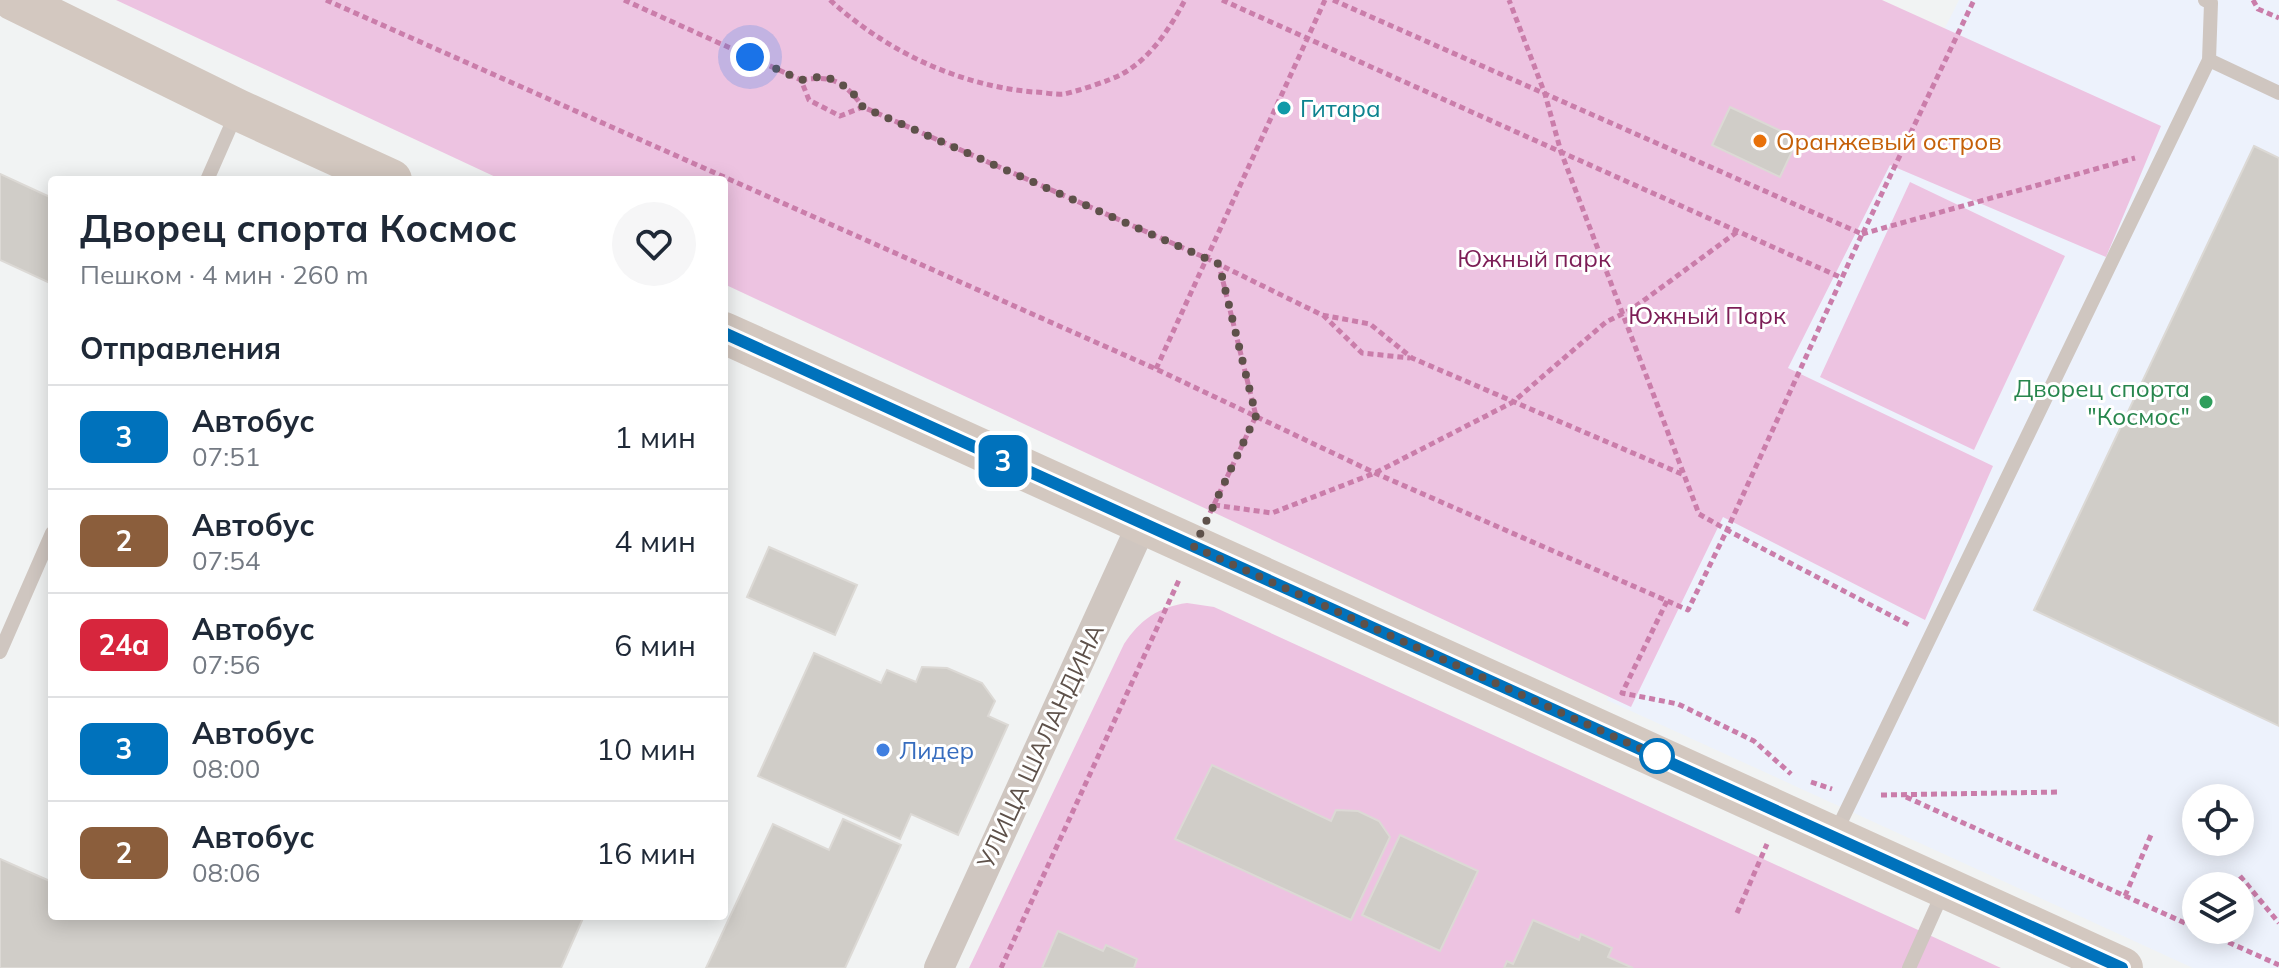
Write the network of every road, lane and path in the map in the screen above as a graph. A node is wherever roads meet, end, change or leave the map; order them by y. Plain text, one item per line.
1 (14, 0) edge
2 (326, 0) edge
3 (624, 0) edge
4 (830, 0) edge
5 (1185, 0) edge
6 (1222, 0) edge
7 (1325, 0) edge
8 (1333, 0) edge
9 (1509, 0) edge
10 (1974, 0) edge
11 (2205, 0) edge
12 (2253, 0) edge
13 (2279, 18) edge
14 (0, 19) edge
15 (1308, 38) junction
16 (2209, 60) junction
17 (801, 80) junction
18 (2279, 93) edge
19 (1545, 94) junction
20 (863, 107) junction
21 (238, 110) junction
22 (2166, 149) junction
23 (1561, 152) junction
24 (209, 176) edge
25 (382, 176) edge
26 (722, 176) edge
27 (728, 179) edge
28 (1737, 231) junction
29 (1862, 234) junction
30 (1206, 258) junction
31 (1219, 264) junction
32 (1842, 278) junction
33 (1624, 312) junction
34 (1322, 315) junction
35 (728, 335) edge
36 (1412, 358) junction
37 (1156, 369) junction
38 (1513, 402) junction
39 (1256, 416) junction
40 (1375, 473) junction
41 (1685, 475) junction
42 (1214, 505) junction
43 (1142, 524) junction
44 (1727, 530) junction
45 (48, 542) edge
46 (1194, 547) junction
47 (1667, 601) junction
48 (1930, 636) junction
49 (0, 652) edge
50 (1795, 777) dead end
51 (1809, 782) dead end
52 (2060, 792) dead end
53 (1902, 795) junction
54 (1853, 796) junction
55 (2151, 835) dead end
56 (1834, 837) junction
57 (1945, 888) junction
58 (2254, 893) edge
59 (2125, 896) junction
60 (2182, 922) edge
61 (2279, 923) edge
62 (2232, 944) edge
63 (2279, 965) edge
64 (939, 968) edge
65 (1001, 968) edge
66 (1909, 968) edge
67 (2122, 968) edge

1 - 21 street
2 - 26 path
3 - 17 path
4 - 5 path
6 - 15 path
7 - 15 path
8 - 19 path
9 - 19 path
10 - 29 path
11 - 16 lane
12 - 13 path
14 - 21 street
15 - 23 path
15 - 30 path
16 - 18 lane
16 - 22 lane
17 - 20 path
17 - 20 path
19 - 23 path
19 - 29 path
20 - 30 path
21 - 24 lane
21 - 25 street
22 - 29 path
22 - 48 lane
23 - 28 path
23 - 33 path
27 - 37 path
28 - 32 path
28 - 33 path
29 - 32 path
30 - 31 path
30 - 37 path
31 - 34 path
31 - 39 path
32 - 44 path
33 - 38 path
33 - 41 path
34 - 36 path
34 - 36 path
35 - 43 street
36 - 38 path
37 - 39 path
38 - 40 path
38 - 41 path
39 - 40 path
39 - 42 path
40 - 42 path
40 - 47 path
41 - 44 path
42 - 46 path
43 - 46 street
43 - 64 street, УЛИЦА ШАЛАНДИНА
44 - 47 path
44 - 48 path
45 - 49 lane
46 - 56 street
46 - 65 path
47 - 50 path
48 - 54 lane
51 - 54 path
52 - 53 path
53 - 54 path
53 - 59 path
54 - 56 lane
55 - 59 path
56 - 57 street
57 - 66 lane
57 - 67 street
58 - 61 path
59 - 60 path
62 - 63 path

